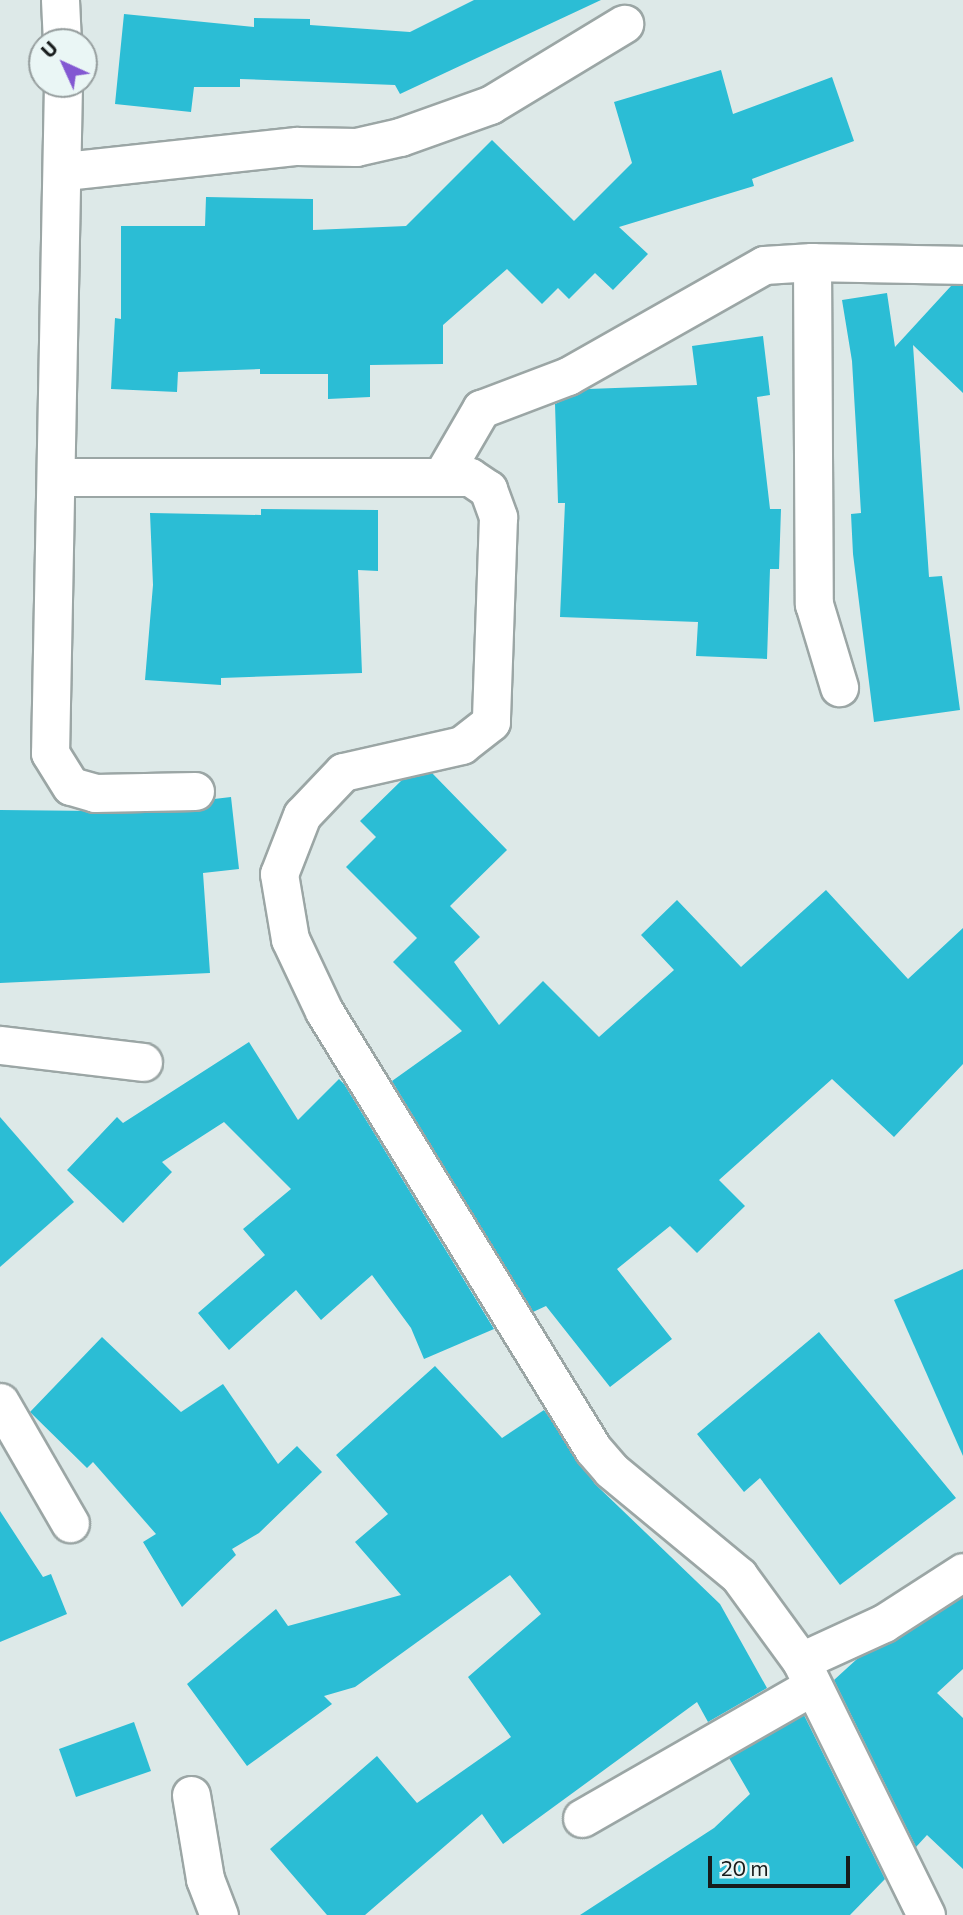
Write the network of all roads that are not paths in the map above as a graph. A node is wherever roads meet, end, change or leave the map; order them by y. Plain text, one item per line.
1 (60, 0) edge
2 (624, 24) dead end
3 (61, 28) edge
4 (63, 98) edge
5 (65, 172) junction
6 (812, 262) junction
7 (963, 265) edge
8 (56, 477) junction
9 (442, 477) junction
10 (839, 687) dead end
11 (195, 791) dead end
12 (0, 1045) edge
13 (143, 1062) dead end
14 (0, 1402) edge
15 (69, 1523) dead end
16 (963, 1572) edge
17 (806, 1674) junction
18 (191, 1795) dead end
19 (582, 1818) dead end
20 (219, 1915) edge
21 (926, 1915) edge

1 - 3 street
2 - 5 street
4 - 5 street
5 - 8 street
6 - 7 street
6 - 9 street
6 - 10 street
8 - 9 street
8 - 11 street
9 - 17 street
12 - 13 street
14 - 15 street
16 - 17 street
17 - 19 street
17 - 21 street
18 - 20 street

